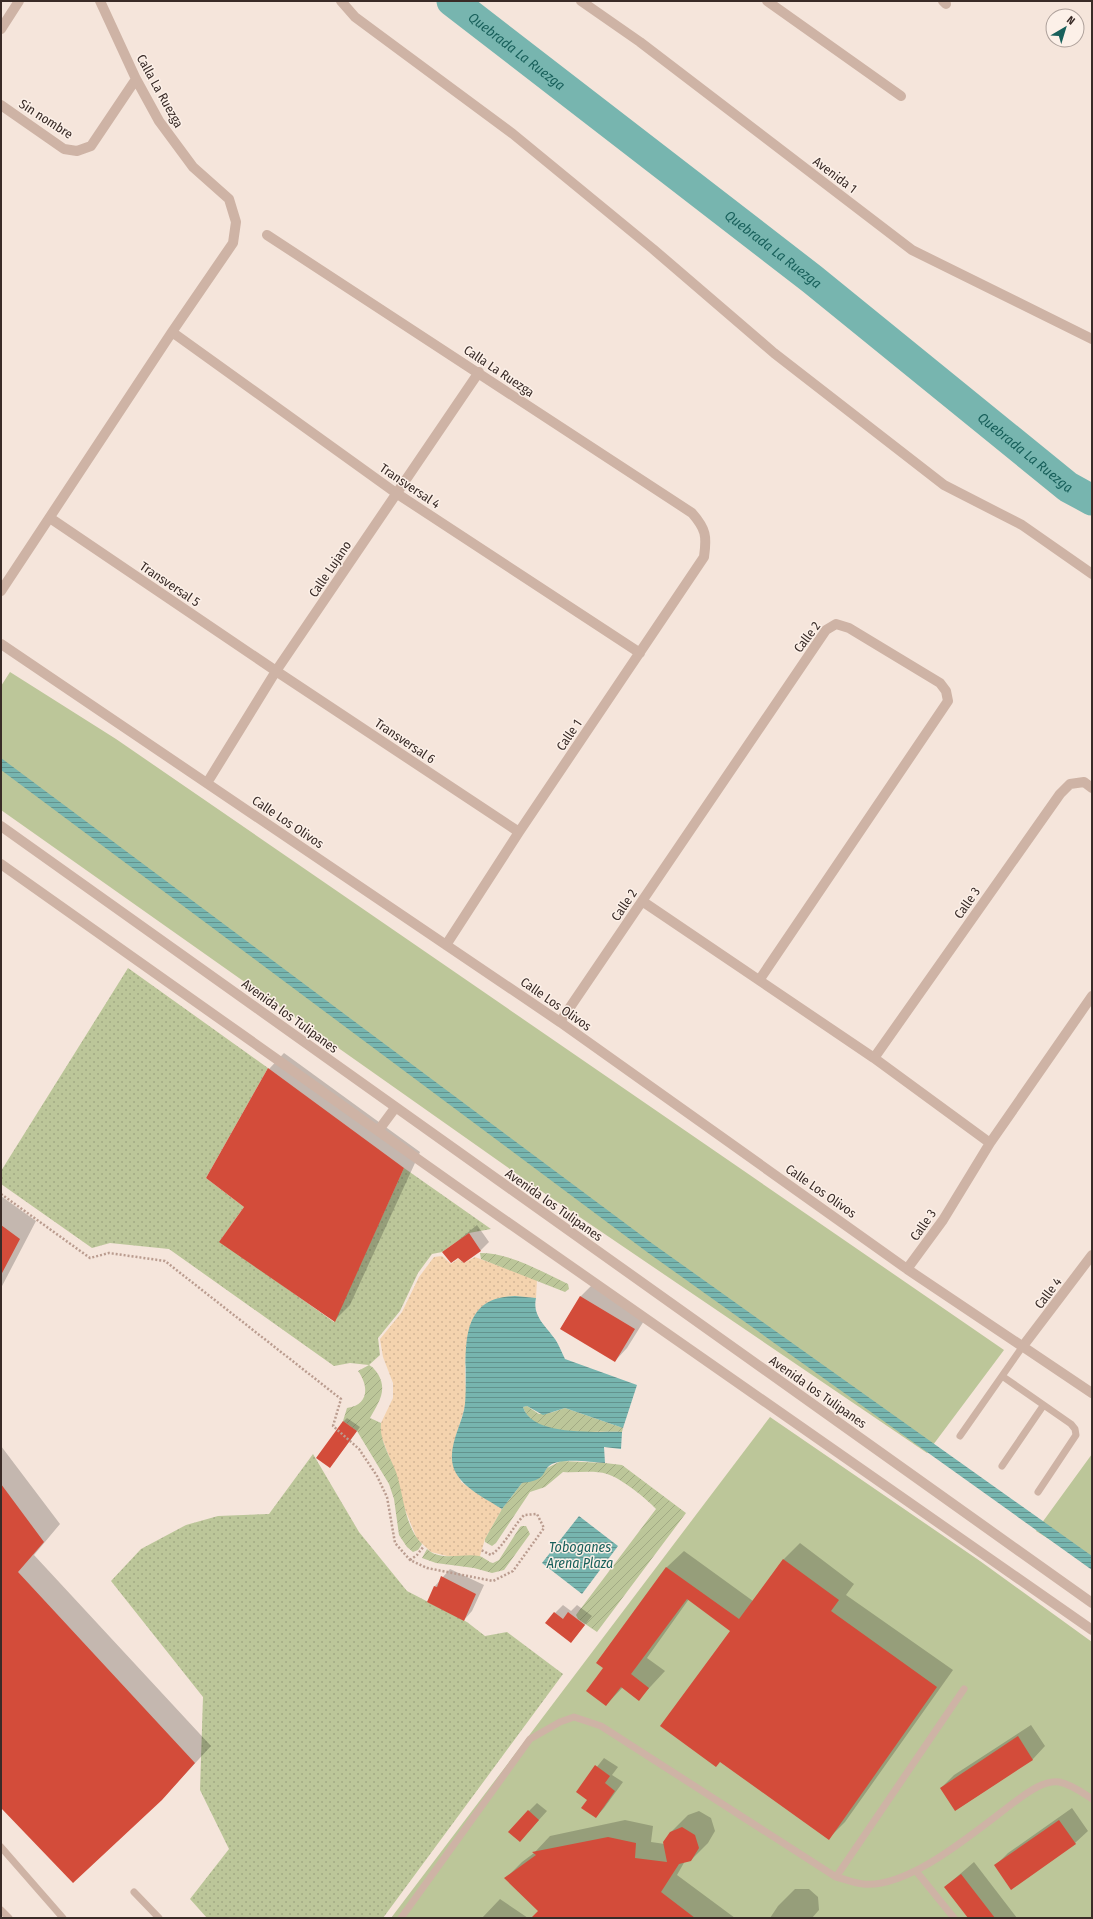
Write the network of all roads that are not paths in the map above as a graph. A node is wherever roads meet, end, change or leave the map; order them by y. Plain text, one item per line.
1 (19, 1) edge
2 (100, 1) edge
3 (341, 1) edge
4 (581, 1) edge
5 (767, 1) edge
6 (1, 29) edge
7 (136, 79) junction
8 (900, 96) dead end
9 (1, 105) edge
10 (267, 234) dead end
11 (172, 332) junction
12 (1092, 339) edge
13 (479, 372) junction
14 (396, 494) junction
15 (50, 518) junction
16 (707, 538) joint
17 (1092, 574) edge
18 (1, 591) edge
19 (1, 645) edge
20 (640, 653) junction
21 (276, 672) junction
22 (208, 783) junction
23 (1092, 788) edge
24 (1, 826) edge
25 (519, 832) junction
26 (1, 864) edge
27 (642, 901) junction
28 (446, 945) junction
29 (760, 979) junction
30 (1092, 996) edge
31 (560, 1022) junction
32 (874, 1058) junction
33 (395, 1108) junction
34 (378, 1131) junction
35 (990, 1143) junction
36 (1092, 1254) edge
37 (907, 1269) junction
38 (1024, 1346) junction
39 (1002, 1376) junction
40 (1092, 1393) edge
41 (1043, 1406) junction
42 (960, 1436) dead end
43 (1002, 1466) dead end
44 (1038, 1492) dead end
45 (1092, 1603) edge
46 (1092, 1630) edge
47 (964, 1689) dead end
48 (1092, 1799) edge
49 (1, 1847) edge
50 (916, 1871) junction
51 (836, 1877) junction
52 (134, 1892) dead end
53 (1, 1910) edge
54 (9, 1918) edge
55 (64, 1918) edge
56 (159, 1918) edge
57 (401, 1918) edge
58 (954, 1918) edge

1 - 6 street
2 - 7 street, Calla La Ruezga
3 - 17 street
4 - 12 street, Avenida 1
5 - 8 street
7 - 9 street, Sin nombre
7 - 11 street, Calla La Ruezga
10 - 13 street, Calla La Ruezga
11 - 14 street, Transversal 4
11 - 15 street
13 - 14 street, Calle Lujano
13 - 16 street, Calla La Ruezga
14 - 20 street, Transversal 4
14 - 21 street, Calle Lujano
15 - 18 street
15 - 21 street, Transversal 5
16 - 20 street, Calle 1
19 - 22 street, Calle Los Olivos
20 - 25 street, Calle 1
21 - 22 street, Calle Lujano
21 - 25 street, Transversal 6
22 - 28 street, Calle Los Olivos
23 - 32 street, Calle 3
24 - 33 street, Avenida los Tulipanes
25 - 28 street, Calle 1
26 - 34 street
27 - 29 street
27 - 29 street, Calle 2
27 - 31 street, Calle 2
28 - 31 street, Calle Los Olivos
29 - 32 street
30 - 35 street, Calle 3
31 - 37 street, Calle Los Olivos
32 - 35 street
33 - 34 street
33 - 45 street, Avenida los Tulipanes
34 - 46 street
35 - 37 street, Calle 3
36 - 38 street, Calle 4
37 - 38 street, Calle Los Olivos
38 - 39 lane
38 - 40 street, Calle Los Olivos
39 - 41 lane
39 - 42 lane
41 - 43 lane
41 - 44 lane
47 - 51 lane
48 - 50 lane
49 - 55 lane
50 - 51 lane
50 - 58 lane
51 - 57 lane
52 - 56 lane
53 - 54 lane

